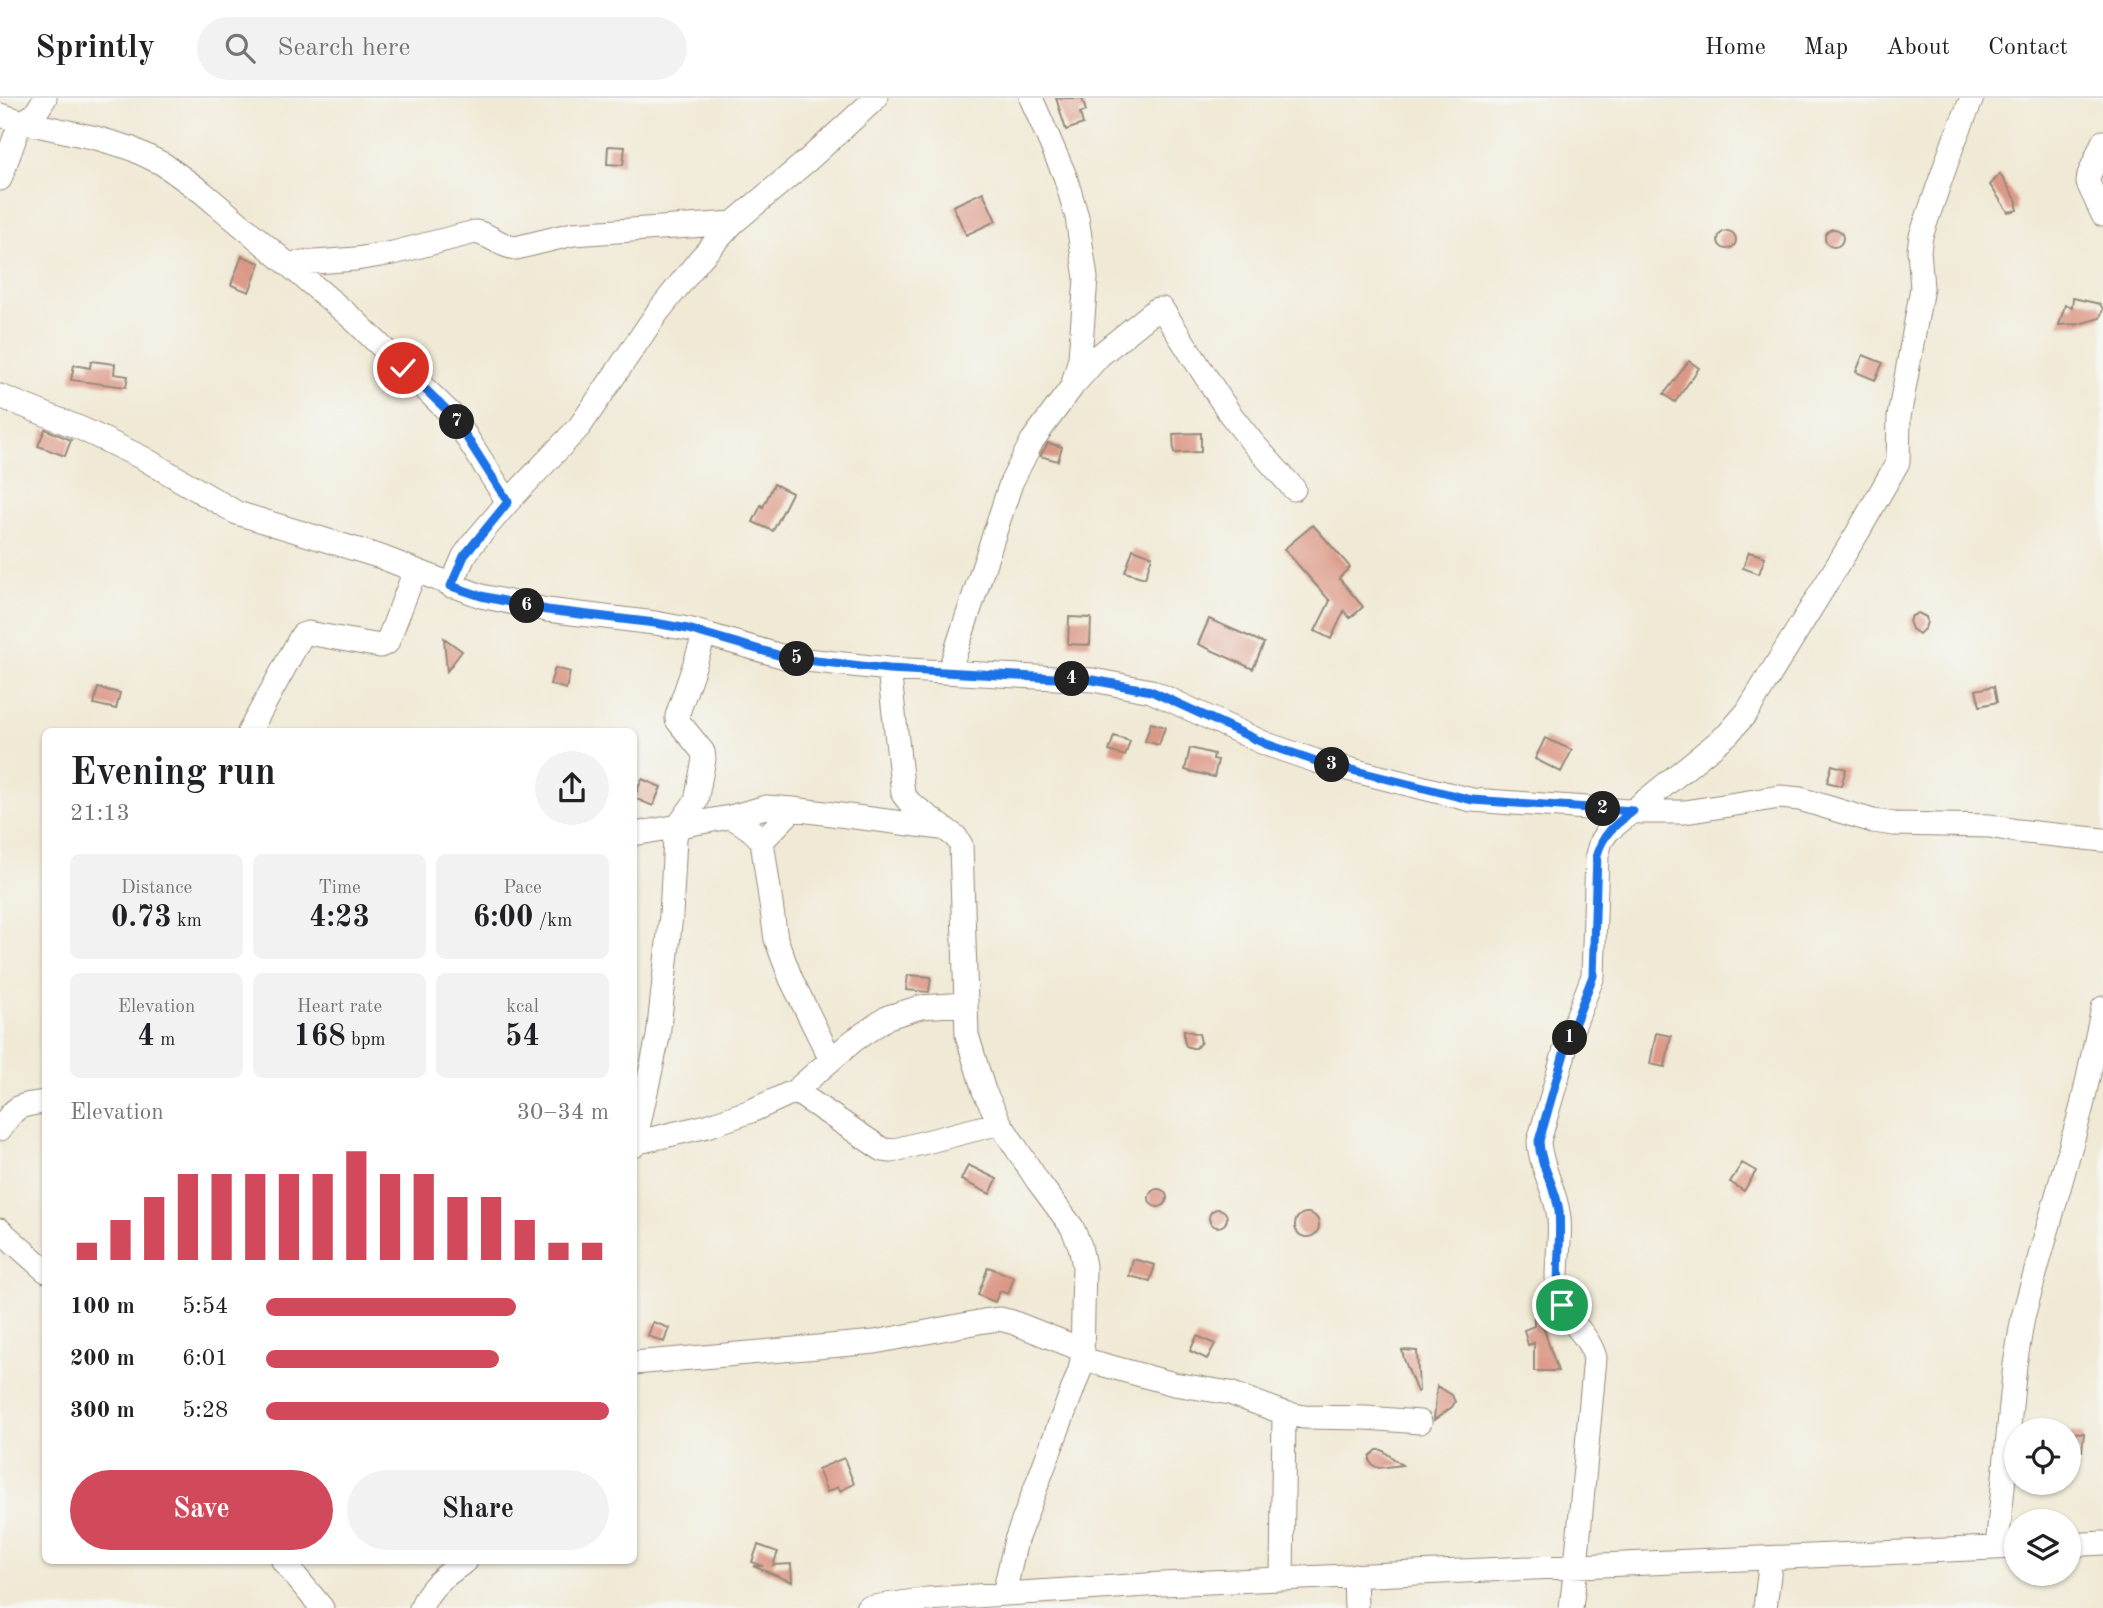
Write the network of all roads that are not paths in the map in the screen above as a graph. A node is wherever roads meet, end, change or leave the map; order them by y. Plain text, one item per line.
1 (45, 98) edge
2 (876, 98) edge
3 (1031, 98) edge
4 (1972, 98) edge
5 (0, 115) edge
6 (23, 122) junction
7 (2103, 142) edge
8 (0, 179) edge
9 (2103, 215) edge
10 (733, 223) junction
11 (288, 264) junction
12 (1072, 387) junction
13 (0, 396) edge
14 (1294, 488) dead end
15 (508, 502) junction
16 (415, 571) junction
17 (451, 586) junction
18 (705, 634) junction
19 (889, 669) junction
20 (949, 672) junction
21 (251, 728) edge
22 (793, 809) junction
23 (1633, 811) junction
24 (730, 817) junction
25 (678, 826) junction
26 (944, 828) junction
27 (637, 833) edge
28 (2103, 839) edge
29 (762, 841) junction
30 (966, 1004) junction
31 (2103, 1007) edge
32 (831, 1060) junction
33 (795, 1091) junction
34 (42, 1102) edge
35 (1000, 1123) junction
36 (0, 1129) edge
37 (637, 1131) edge
38 (637, 1144) edge
39 (0, 1230) edge
40 (42, 1267) edge
41 (1083, 1354) junction
42 (637, 1363) edge
43 (1284, 1413) junction
44 (1420, 1422) dead end
45 (2008, 1509) edge
46 (2103, 1544) edge
47 (2081, 1545) edge
48 (2004, 1548) edge
49 (1771, 1558) junction
50 (285, 1564) edge
51 (462, 1564) edge
52 (1576, 1566) junction
53 (1355, 1575) junction
54 (1282, 1579) junction
55 (1004, 1594) junction
56 (1033, 1600) edge
57 (322, 1608) edge
58 (421, 1608) edge
59 (866, 1608) edge
60 (1356, 1608) edge
61 (1571, 1608) edge
62 (1765, 1608) edge

1 - 6 street
2 - 10 street
3 - 12 street
4 - 23 street
5 - 6 street
6 - 8 street
6 - 11 street
7 - 9 street
10 - 11 street
10 - 15 street
11 - 15 street
12 - 14 street
12 - 20 street
13 - 16 street
15 - 17 street
16 - 17 street
16 - 21 street
17 - 18 street
18 - 19 street
18 - 25 street
19 - 20 street
19 - 26 street
20 - 23 street
22 - 24 street
22 - 26 street
22 - 29 street
23 - 28 street
23 - 52 street
24 - 25 street
24 - 29 street
25 - 27 street
25 - 37 street
26 - 30 street
29 - 32 street
30 - 32 street
30 - 35 street
31 - 45 street
32 - 33 street
33 - 35 street
33 - 38 street
34 - 36 street
35 - 41 street
39 - 40 street
41 - 42 street
41 - 43 street
41 - 55 street
43 - 44 street
43 - 54 street
46 - 47 street
48 - 49 street
49 - 52 street
49 - 62 street
50 - 57 street
51 - 58 street
52 - 53 street
52 - 61 street
53 - 54 street
53 - 60 street
54 - 56 street
55 - 56 street
55 - 59 street

